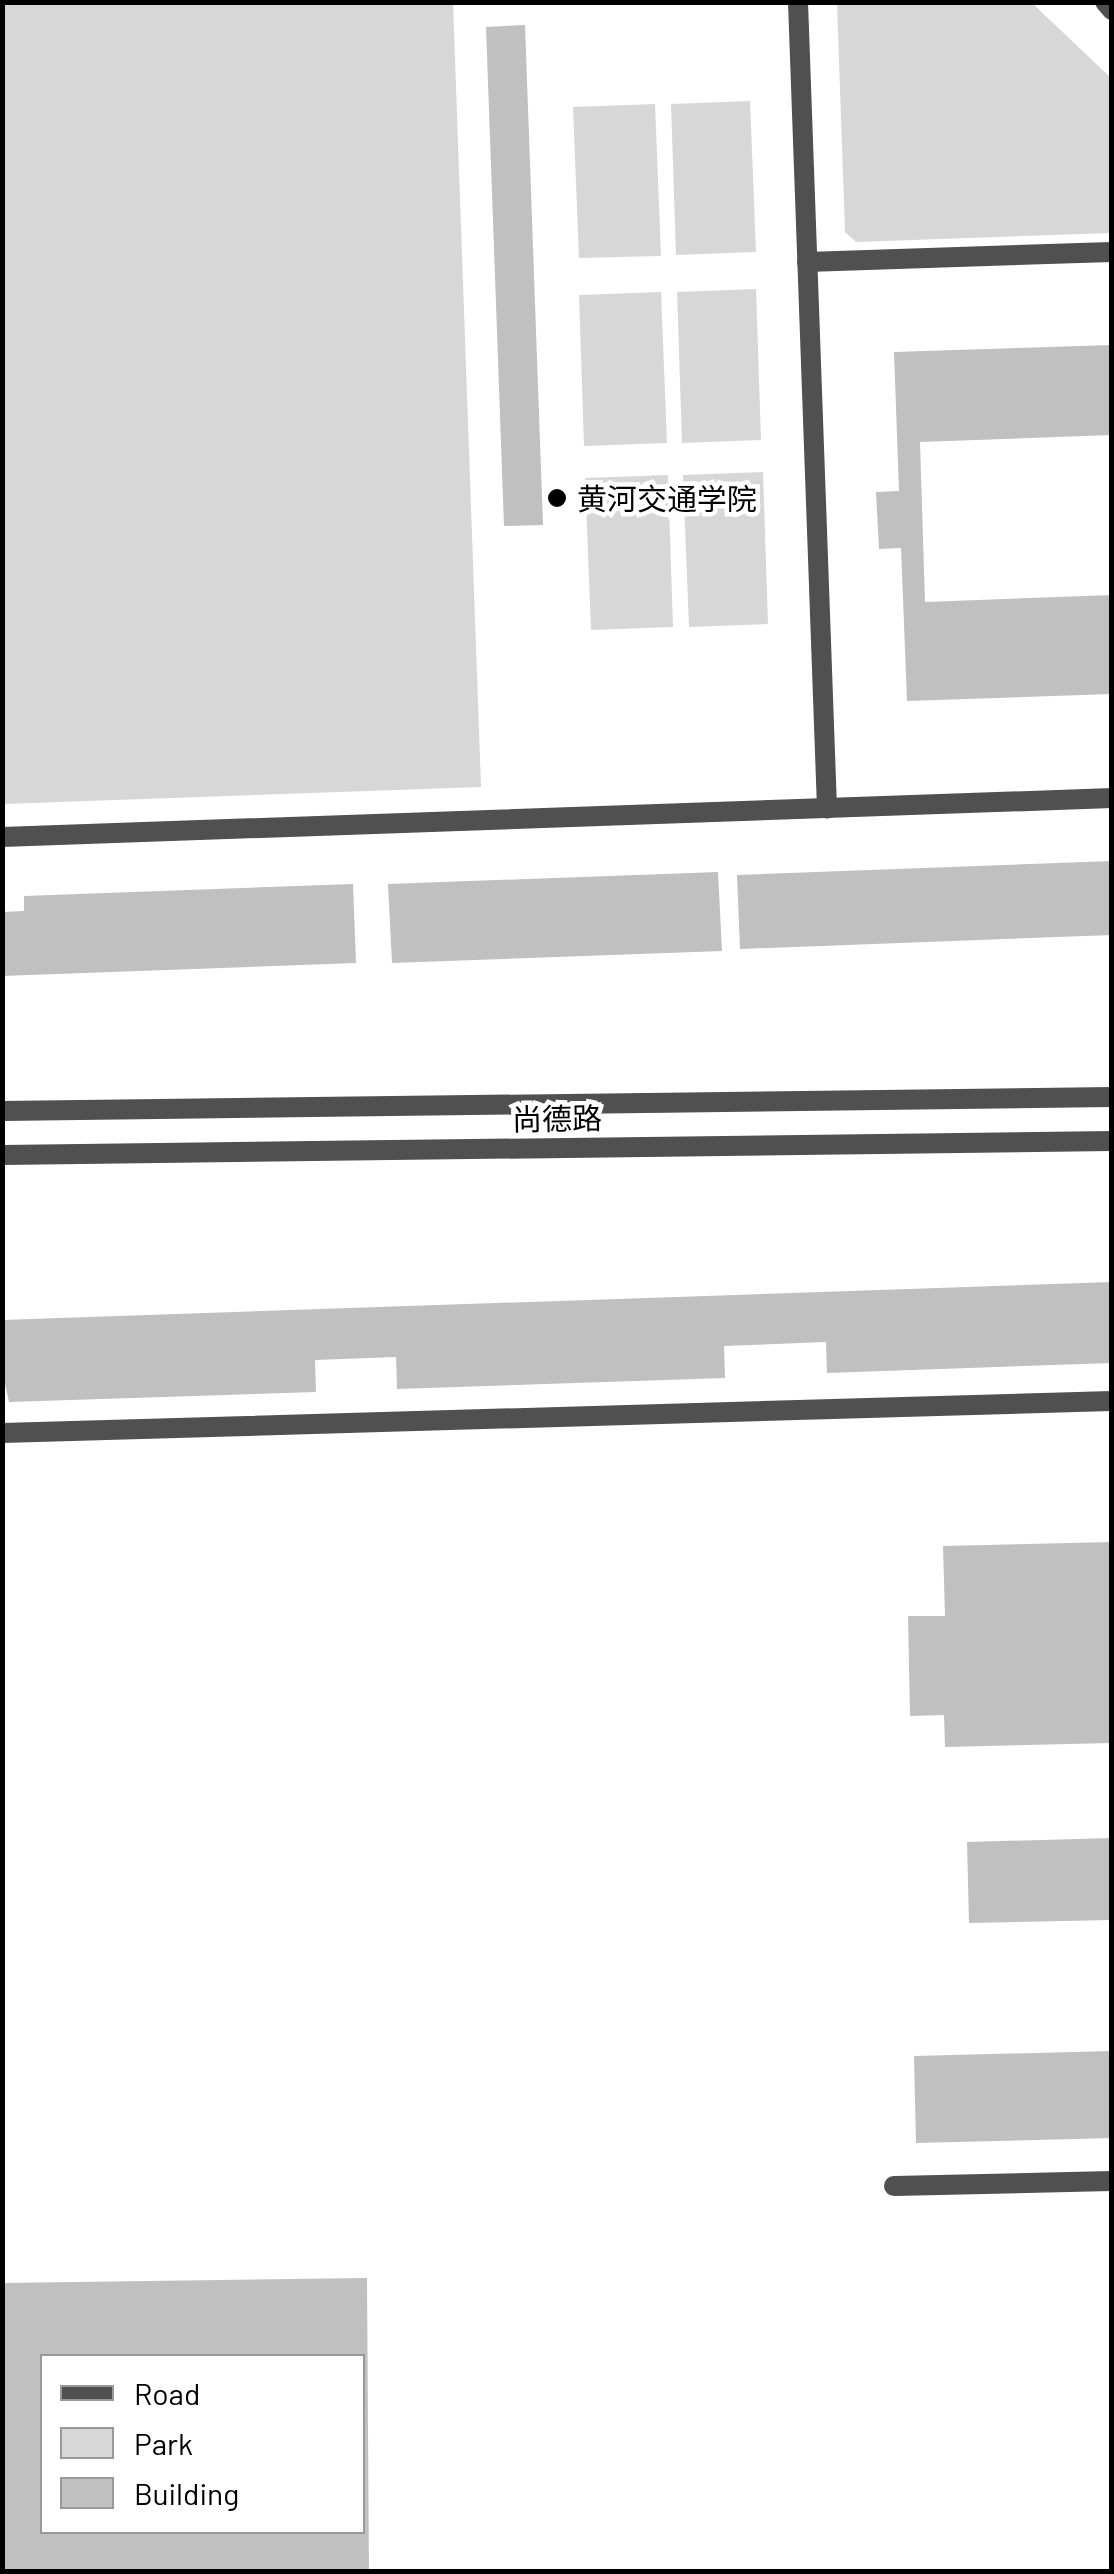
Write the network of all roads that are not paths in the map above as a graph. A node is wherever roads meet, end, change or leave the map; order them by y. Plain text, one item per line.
1 (798, 2) edge
2 (1105, 2) edge
3 (1112, 10) edge
4 (1112, 252) edge
5 (807, 262) junction
6 (1112, 798) edge
7 (827, 808) junction
8 (2, 837) edge
9 (1112, 1097) edge
10 (2, 1111) edge
11 (1112, 1142) edge
12 (2, 1156) edge
13 (1112, 1402) edge
14 (2, 1433) edge
15 (1112, 2180) edge
16 (894, 2186) dead end

1 - 5 street
2 - 3 street
4 - 5 street
5 - 7 street
6 - 7 street
7 - 8 street
9 - 10 street, 尚德路
11 - 12 street, 尚德路
13 - 14 street
15 - 16 street

